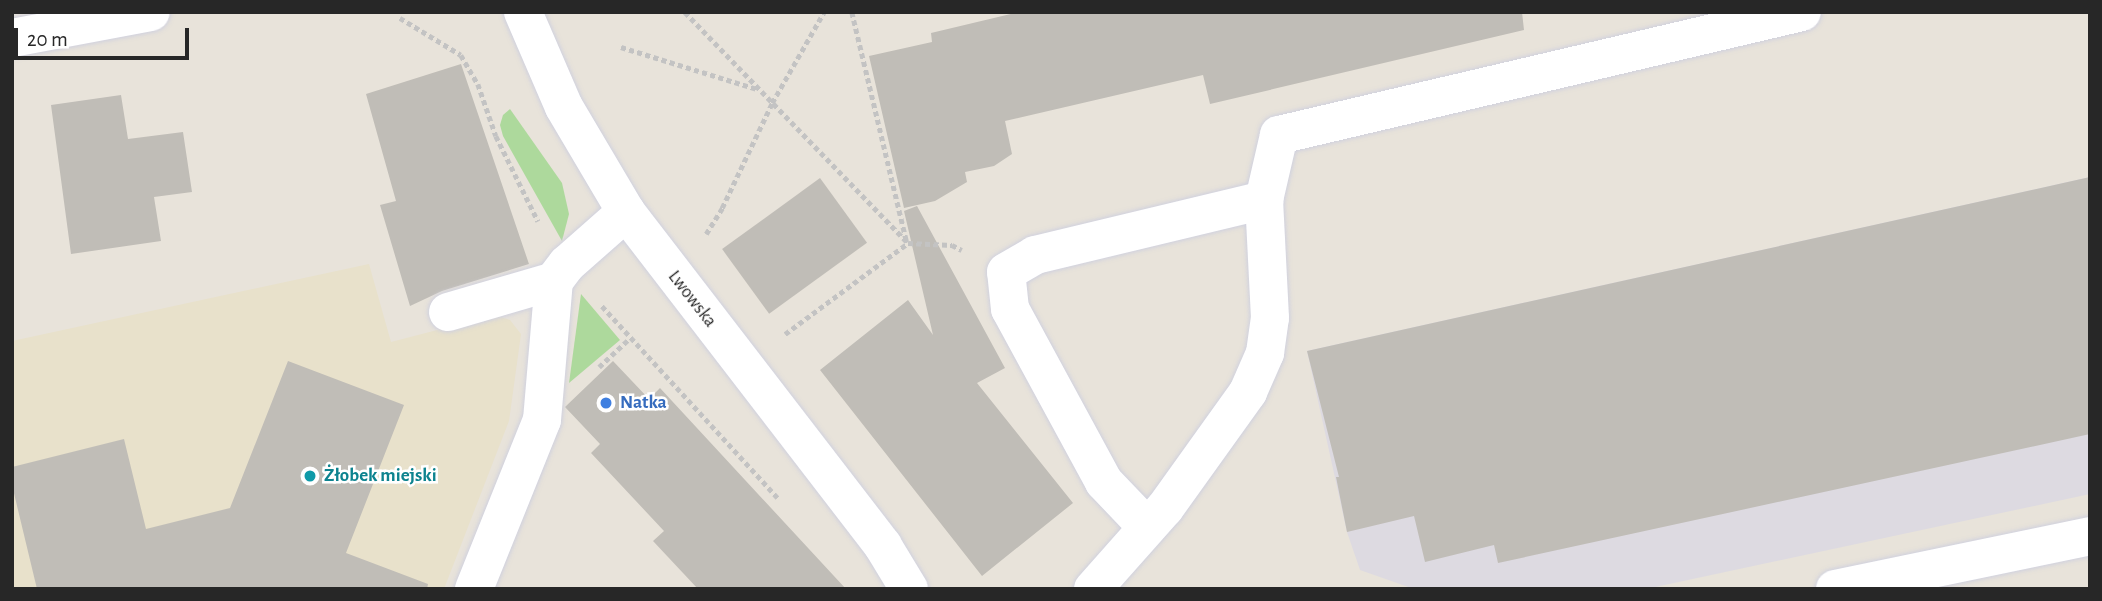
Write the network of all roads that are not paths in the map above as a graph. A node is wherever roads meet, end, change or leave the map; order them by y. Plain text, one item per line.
1 (151, 12) edge
2 (523, 12) edge
3 (1802, 12) edge
4 (12, 38) edge
5 (1264, 200) junction
6 (626, 212) junction
7 (560, 273) junction
8 (448, 312) dead end
9 (1146, 526) junction
10 (2090, 536) edge
11 (902, 576) edge
12 (474, 589) edge
13 (928, 589) edge
14 (1093, 589) edge
15 (1835, 589) edge

1 - 4 street
2 - 6 street, Lwowska
3 - 5 street
5 - 9 street
5 - 9 street
6 - 7 street
6 - 11 street, Lwowska
7 - 8 street
7 - 12 street
9 - 14 street
10 - 15 street
11 - 13 street, Lwowska

